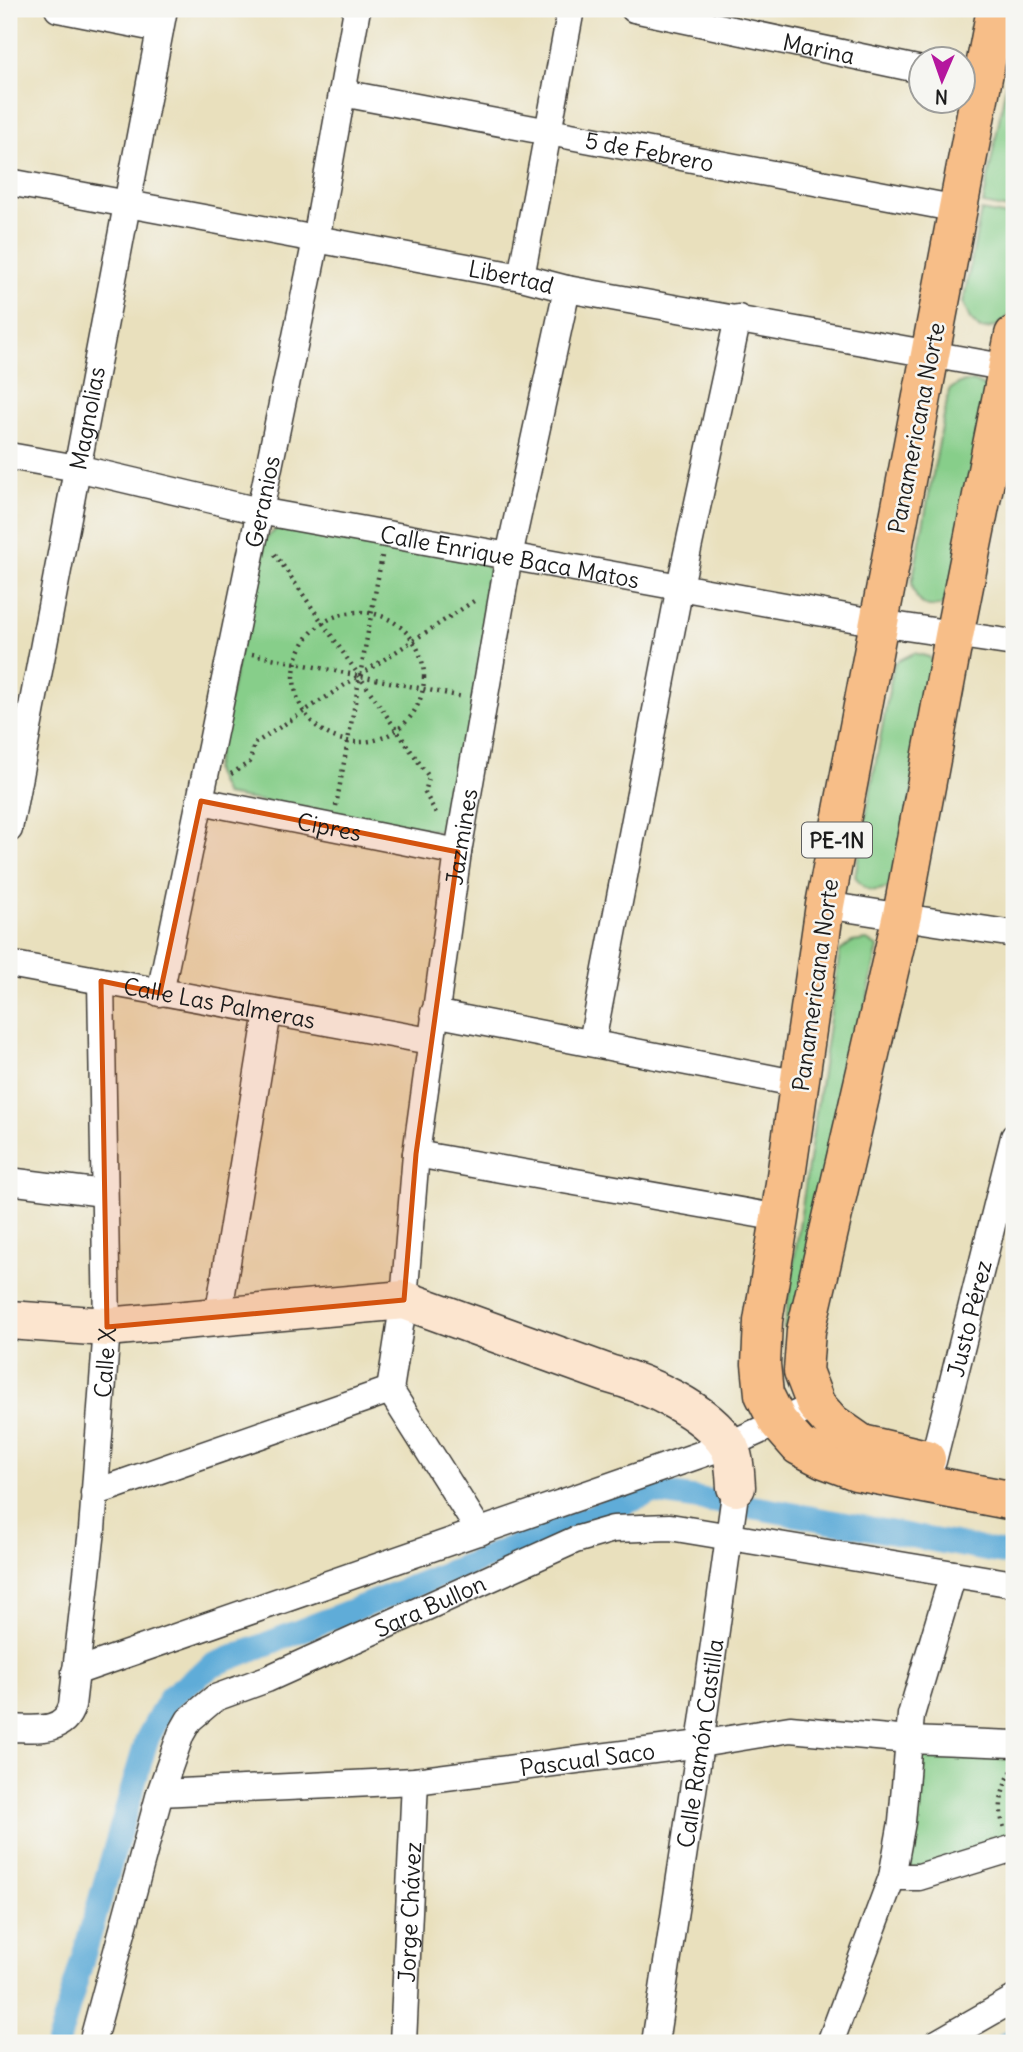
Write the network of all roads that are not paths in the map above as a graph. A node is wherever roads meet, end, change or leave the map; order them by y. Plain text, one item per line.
1 (58, 9) edge
2 (358, 9) edge
3 (571, 9) edge
4 (634, 9) edge
5 (996, 9) edge
6 (162, 19) edge
7 (978, 65) edge
8 (908, 67) edge
9 (342, 93) junction
10 (969, 116) edge
11 (547, 132) junction
12 (9, 182) edge
13 (127, 204) junction
14 (958, 209) junction
15 (316, 240) junction
16 (521, 277) junction
17 (567, 289) junction
18 (738, 318) junction
19 (930, 354) junction
20 (1012, 357) edge
21 (9, 456) edge
22 (77, 468) junction
23 (259, 511) junction
24 (509, 556) junction
25 (680, 586) junction
26 (879, 623) junction
27 (954, 635) junction
28 (1014, 643) edge
29 (201, 801) junction
30 (9, 829) edge
31 (458, 852) junction
32 (825, 905) junction
33 (902, 915) junction
34 (1014, 933) edge
35 (9, 964) edge
36 (101, 981) junction
37 (160, 993) junction
38 (268, 1012) junction
39 (433, 1013) junction
40 (430, 1041) junction
41 (592, 1042) junction
42 (800, 1084) junction
43 (1014, 1139) edge
44 (416, 1154) junction
45 (9, 1181) edge
46 (103, 1193) junction
47 (780, 1218) junction
48 (404, 1300) junction
49 (218, 1317) junction
50 (9, 1320) edge
51 (107, 1327) junction
52 (390, 1390) junction
53 (816, 1405) junction
54 (778, 1422) junction
55 (728, 1445) junction
56 (933, 1461) junction
57 (1014, 1476) edge
58 (94, 1493) junction
59 (1014, 1501) edge
60 (732, 1516) junction
61 (480, 1532) junction
62 (953, 1574) junction
63 (1014, 1584) edge
64 (75, 1672) junction
65 (9, 1728) edge
66 (909, 1740) junction
67 (700, 1744) junction
68 (1014, 1744) edge
69 (415, 1781) junction
70 (160, 1793) junction
71 (1011, 1843) edge
72 (892, 1877) junction
73 (1014, 1999) edge
74 (92, 2043) edge
75 (403, 2043) edge
76 (655, 2043) edge
77 (830, 2043) edge
78 (937, 2043) edge

1 - 6 street
2 - 9 street, Geranios
3 - 11 street
4 - 8 street, Marina
5 - 7 highway, Panamericana Norte / PE-1N
6 - 13 street, Magnolias
9 - 11 street, 5 de Febrero
9 - 15 street, Geranios
10 - 14 highway, Panamericana Norte / PE-1N
11 - 14 street, 5 de Febrero
11 - 16 street
12 - 13 street, Libertad
13 - 15 street, Libertad
13 - 22 street, Magnolias
14 - 19 highway, Panamericana Norte / PE-1N
15 - 16 street, Libertad
15 - 23 street, Geranios
16 - 17 street, Libertad
17 - 18 street, Libertad
17 - 24 street, Jazmines
18 - 19 street, Libertad
18 - 25 street
19 - 20 street, Libertad
19 - 26 highway, Panamericana Norte / PE-1N
20 - 27 highway
21 - 22 street, Calle Enrique Baca Matos
22 - 23 street, Calle Enrique Baca Matos
22 - 30 street, Magnolias
23 - 24 street, Calle Enrique Baca Matos
23 - 29 street, Geranios
24 - 25 street, Calle Enrique Baca Matos
24 - 31 street, Jazmines
25 - 26 street, Calle Enrique Baca Matos
25 - 41 street
26 - 27 street, Calle Enrique Baca Matos
26 - 32 highway, Panamericana Norte / PE-1N
27 - 28 street, Calle Enrique Baca Matos
27 - 33 highway
29 - 31 street, Cipres
29 - 37 street, Geranios
31 - 39 street, Jazmines
32 - 33 street
32 - 42 highway, Panamericana Norte / PE-1N
33 - 34 street
33 - 53 highway
35 - 36 street, Calle Las Palmeras
36 - 37 street, Calle Las Palmeras
36 - 46 street, Calle X
37 - 38 street, Calle Las Palmeras
38 - 40 street, Calle Las Palmeras
38 - 49 street
39 - 40 street, Jazmines
39 - 41 street
40 - 44 street, Jazmines
41 - 42 street
42 - 47 highway, Panamericana Norte / PE-1N
43 - 56 street, Justo Pérez
44 - 47 street
44 - 48 street, Jazmines
45 - 46 street
46 - 51 street, Calle X
47 - 54 highway, Panamericana Norte / PE-1N
48 - 49 street
48 - 52 street, Jazmines
48 - 55 street
49 - 51 street
50 - 51 street
51 - 58 street, Calle X
52 - 58 street
52 - 61 street
53 - 54 street
53 - 56 highway
54 - 55 street
54 - 59 highway, Panamericana Norte / PE-1N
55 - 60 street, Calle Ramón Castilla
55 - 61 street
56 - 57 highway
58 - 64 street, Calle X
60 - 62 street, Sara Bullon
60 - 67 street, Calle Ramón Castilla
60 - 70 street, Sara Bullon
61 - 64 street
62 - 63 street, Sara Bullon
62 - 66 street
64 - 65 street, Calle X
66 - 67 street, Pascual Saco
66 - 68 street, Pascual Saco
66 - 72 street
67 - 69 street, Pascual Saco
67 - 76 street, Calle Ramón Castilla
69 - 70 street, Pascual Saco
69 - 75 street, Jorge Chávez
70 - 74 street, Sara Bullon
71 - 72 street
72 - 77 street
73 - 78 street

